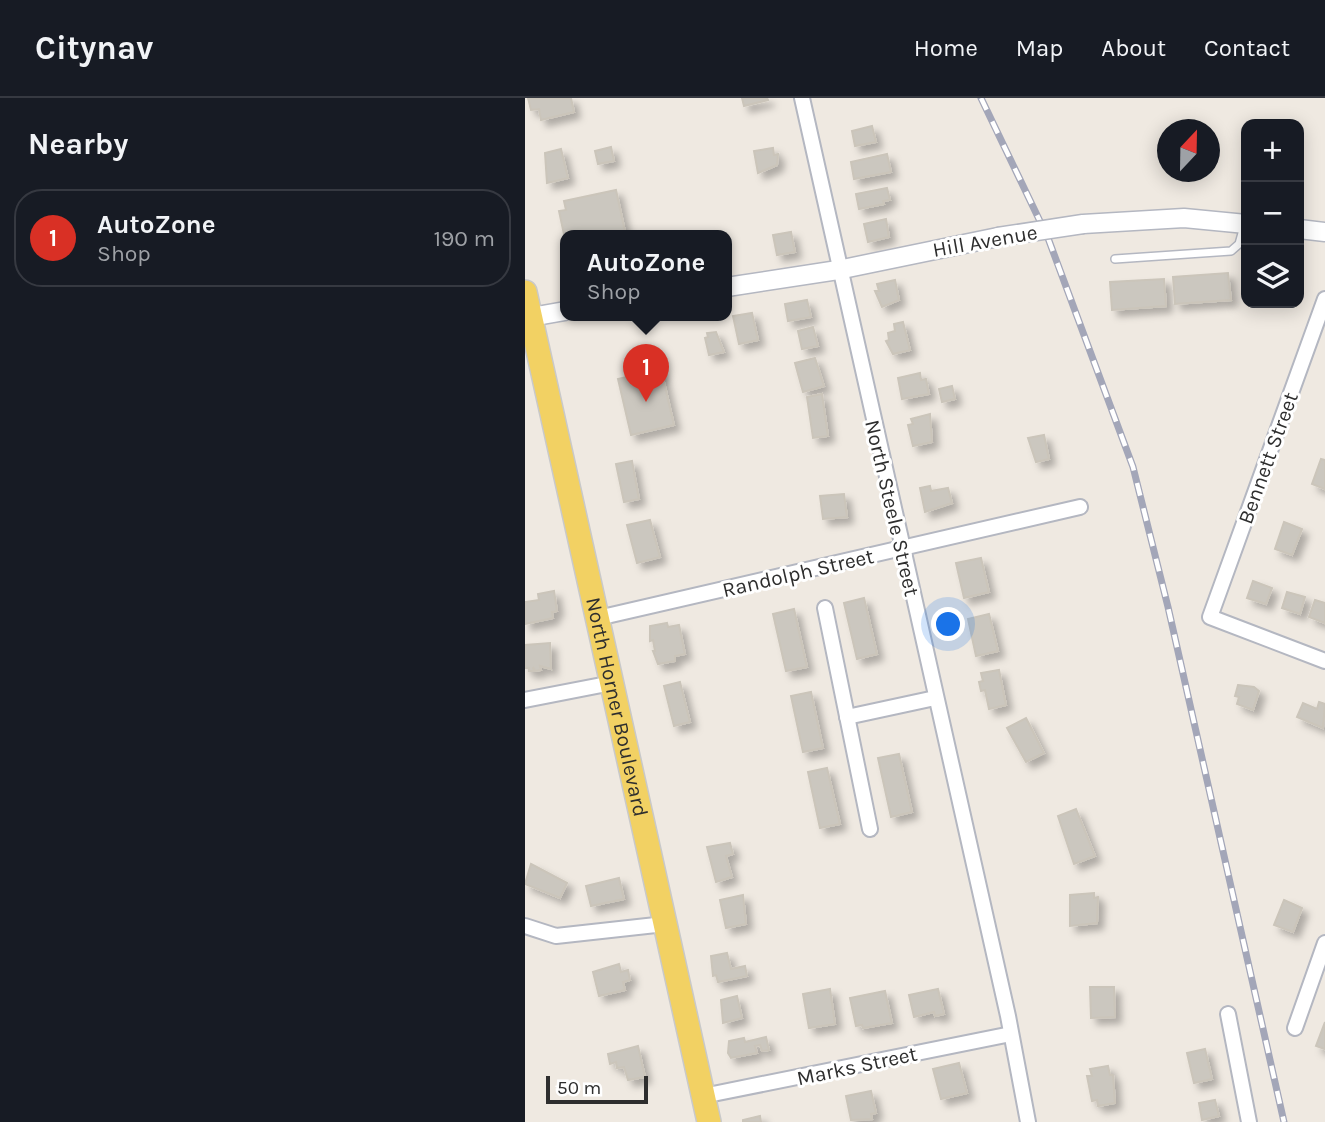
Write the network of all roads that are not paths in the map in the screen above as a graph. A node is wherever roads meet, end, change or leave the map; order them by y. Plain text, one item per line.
1 (802, 98) edge
2 (1241, 224) edge
3 (1304, 230) edge
4 (1325, 232) edge
5 (1241, 237) edge
6 (1115, 259) dead end
7 (838, 270) junction
8 (732, 286) edge
9 (525, 292) edge
10 (1325, 299) edge
11 (560, 312) edge
12 (528, 317) edge
13 (1080, 507) dead end
14 (901, 550) junction
15 (825, 608) dead end
16 (597, 618) junction
17 (1325, 661) edge
18 (612, 682) junction
19 (935, 698) junction
20 (525, 700) edge
21 (847, 717) junction
22 (870, 829) dead end
23 (665, 923) junction
24 (525, 926) edge
25 (1325, 943) edge
26 (1228, 1014) dead end
27 (1295, 1028) dead end
28 (1011, 1034) junction
29 (703, 1096) junction
30 (709, 1122) edge
31 (1028, 1122) edge
32 (1249, 1122) edge

1 - 7 street, North Steele Street
2 - 7 street, Hill Avenue, bridge
3 - 4 street
5 - 6 lane
7 - 8 street, Hill Avenue
7 - 14 street, North Steele Street
9 - 12 main road, North Horner Boulevard
10 - 17 street, Bennett Street
11 - 12 street
12 - 16 main road, North Horner Boulevard
13 - 14 street, Randolph Street
14 - 16 street, Randolph Street
14 - 19 street, North Steele Street
15 - 21 street
16 - 18 main road, North Horner Boulevard
18 - 20 street
18 - 23 main road, North Horner Boulevard
19 - 21 street
19 - 28 street, North Steele Street
21 - 22 street
23 - 24 street
23 - 29 main road, North Horner Boulevard
25 - 27 street
26 - 32 street
28 - 29 street, Marks Street
28 - 31 street, North Steele Street
29 - 30 main road, North Horner Boulevard

